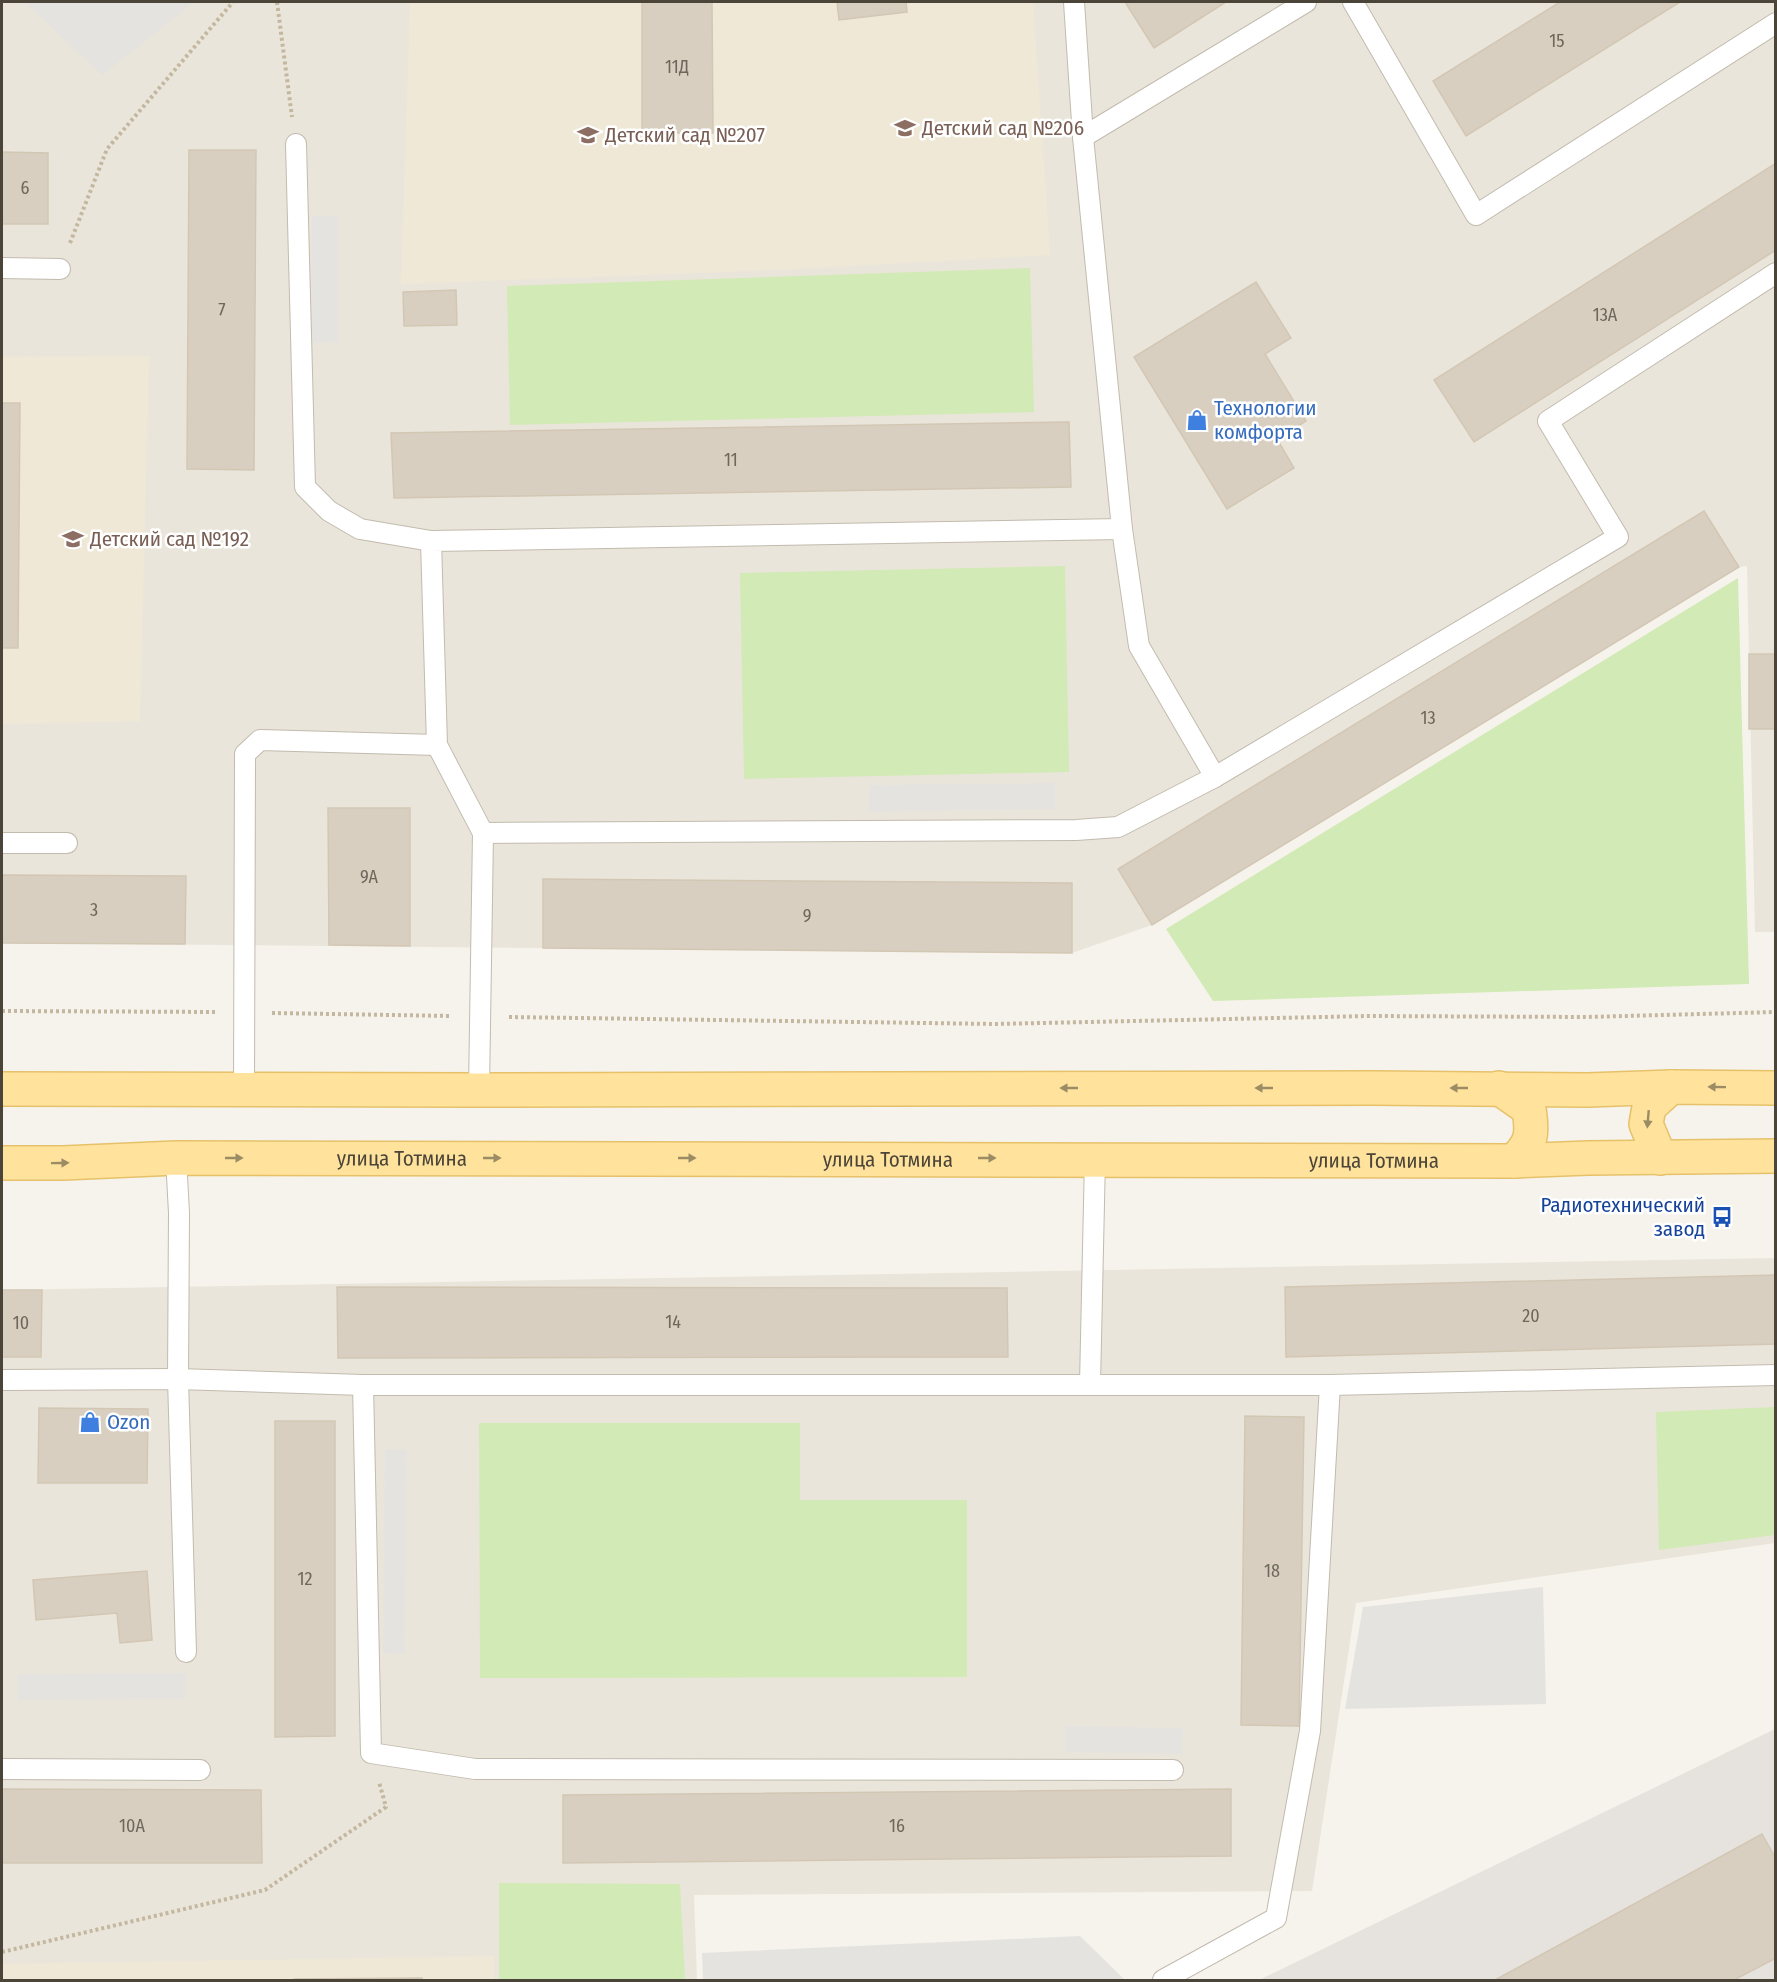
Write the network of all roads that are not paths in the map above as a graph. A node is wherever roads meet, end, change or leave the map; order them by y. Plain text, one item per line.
1 (1074, 2) edge
2 (1306, 2) edge
3 (1353, 2) edge
4 (1776, 23) edge
5 (1083, 137) junction
6 (296, 144) road end
7 (2, 268) edge
8 (60, 269) road end
9 (1776, 273) edge
10 (1122, 529) junction
11 (431, 541) junction
12 (437, 745) junction
13 (1215, 777) junction
14 (483, 833) junction
15 (2, 843) edge
16 (67, 843) dead end
17 (1671, 1087) junction
18 (244, 1088) junction
19 (1499, 1088) junction
20 (1776, 1088) edge
21 (2, 1089) edge
22 (479, 1090) junction
23 (1776, 1156) edge
24 (176, 1158) junction
25 (1095, 1158) junction
26 (1660, 1158) junction
27 (1514, 1161) junction
28 (2, 1162) edge
29 (1776, 1375) edge
30 (178, 1379) junction
31 (2, 1380) edge
32 (1090, 1384) junction
33 (363, 1385) junction
34 (1330, 1385) junction
35 (186, 1652) dead end
36 (2, 1769) edge
37 (200, 1770) dead end
38 (1173, 1770) dead end
39 (1163, 1980) edge

1 - 5 lane
2 - 5 lane
3 - 4 lane
5 - 10 lane
6 - 11 lane
7 - 8 lane
9 - 13 lane
10 - 11 lane
10 - 13 lane
11 - 12 lane
12 - 14 lane
12 - 18 lane
13 - 14 lane
14 - 22 lane
15 - 16 lane
17 - 19 main road
20 -> 17 main road
17 -> 26 main road
18 - 21 main road
18 - 22 main road
19 -> 22 main road
19 - 27 main road
23 - 26 main road, улица Тотмина
24 -> 25 main road, улица Тотмина
28 -> 24 main road, улица Тотмина
24 - 30 lane
25 - 27 main road, улица Тотмина
25 - 32 lane
26 - 27 main road, улица Тотмина
29 - 34 lane
30 - 31 lane
30 - 33 lane
30 - 35 lane
32 - 33 lane
32 - 34 lane
33 - 38 lane
34 - 39 lane
36 - 37 lane

